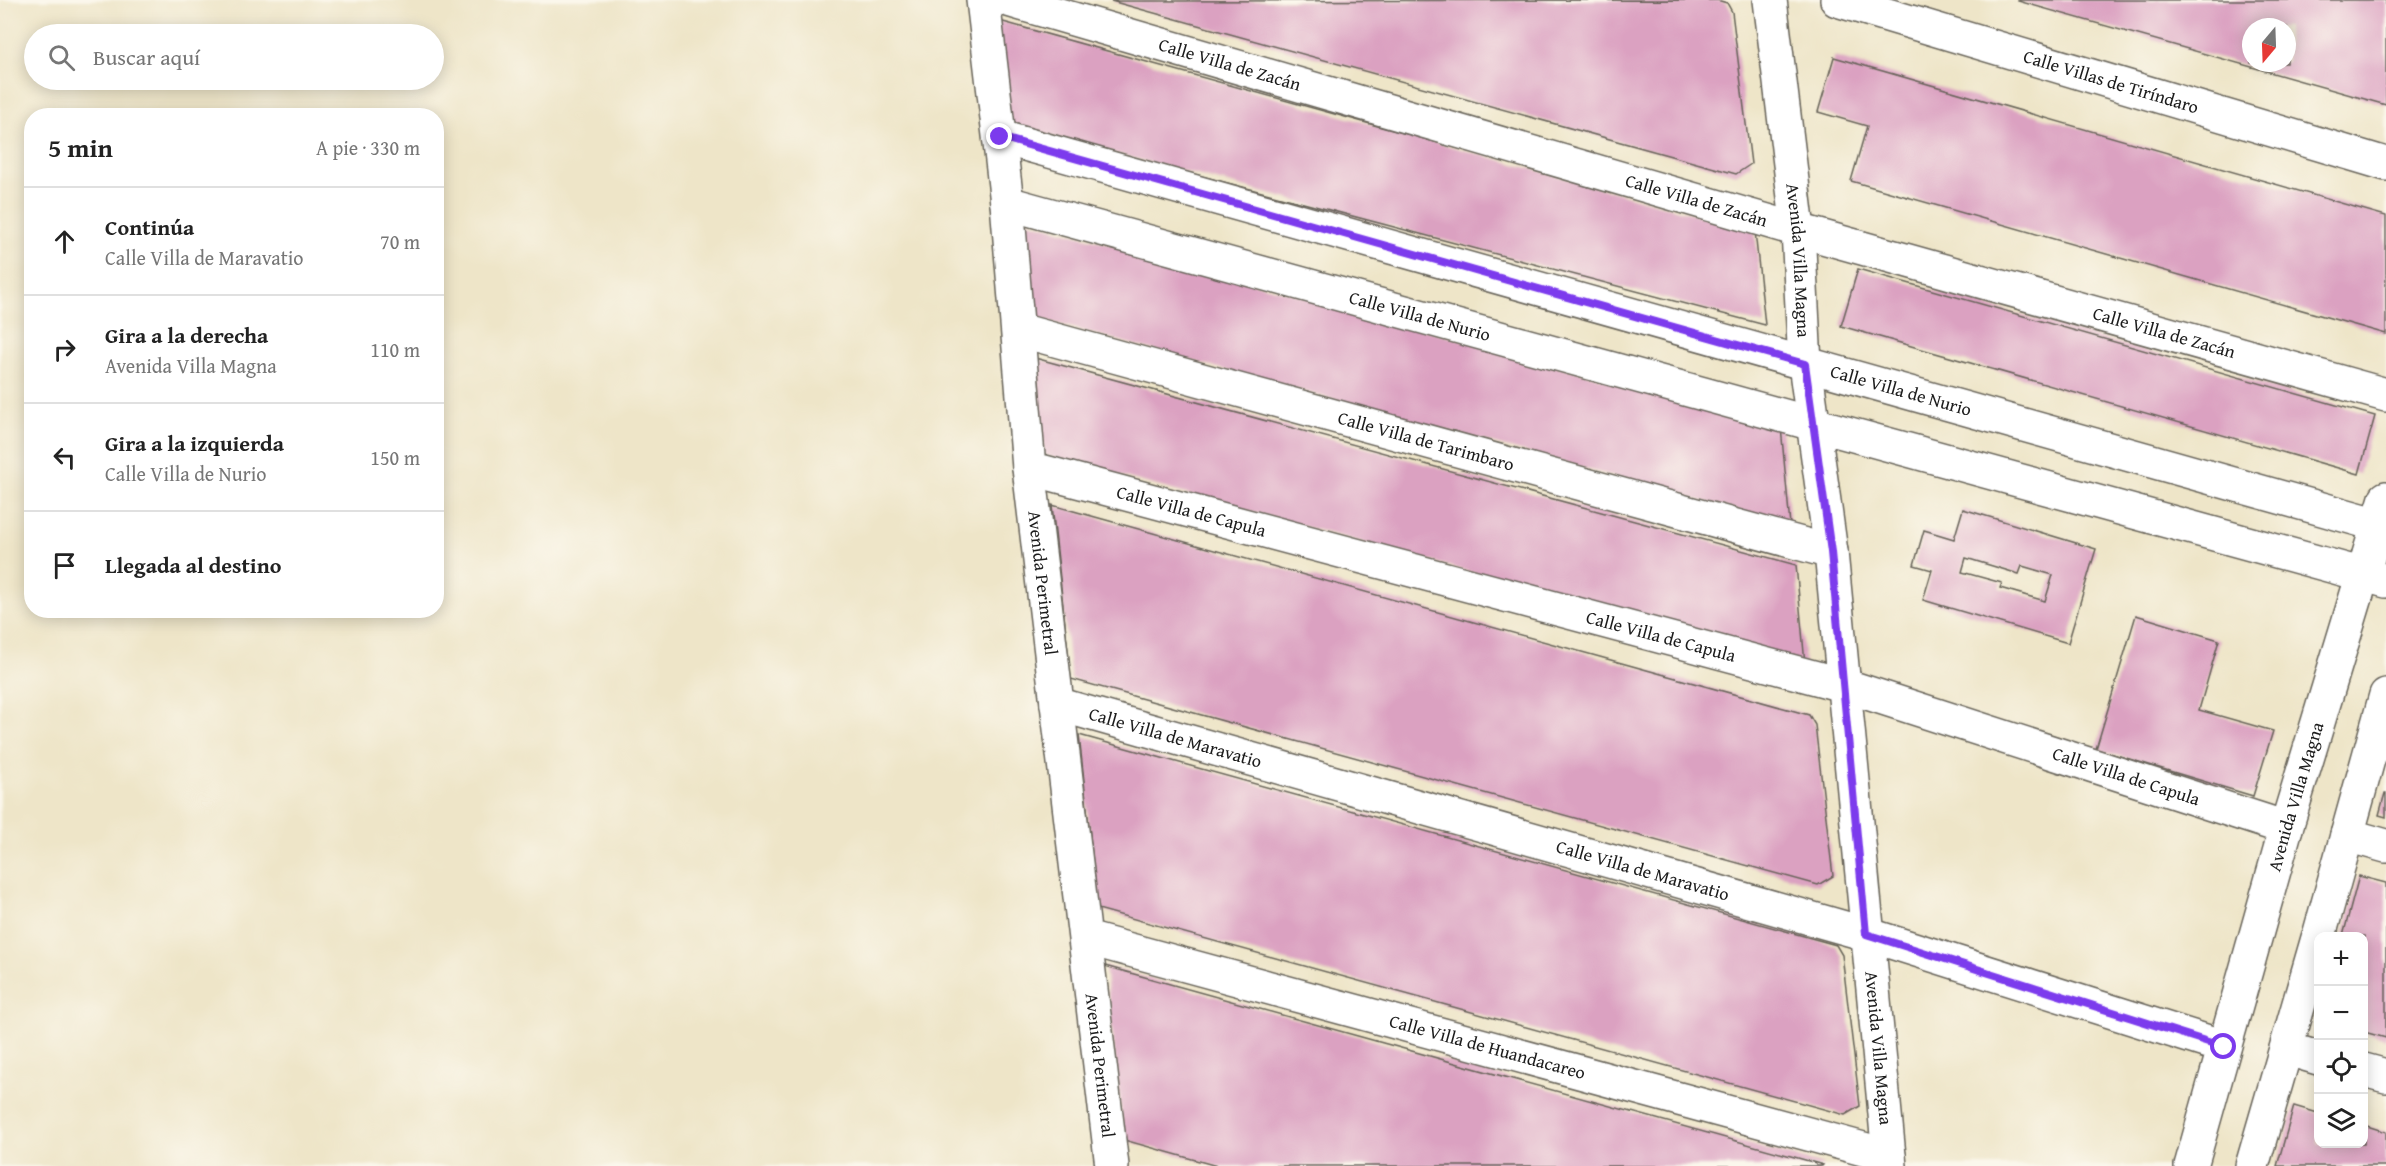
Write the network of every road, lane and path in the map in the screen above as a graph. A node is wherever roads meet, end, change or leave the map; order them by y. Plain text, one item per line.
1 (983, 0) edge
2 (1008, 0) edge
3 (1770, 0) edge
4 (1836, 0) edge
5 (1000, 137) junction
6 (2386, 165) edge
7 (1007, 203) junction
8 (1798, 230) junction
9 (1019, 330) junction
10 (1805, 364) junction
11 (2386, 395) edge
12 (1813, 426) junction
13 (1029, 468) junction
14 (2383, 517) edge
15 (1831, 552) junction
16 (2374, 579) edge
17 (1843, 686) junction
18 (1057, 704) junction
19 (2385, 706) edge
20 (2286, 828) junction
21 (2347, 835) junction
22 (2386, 846) edge
23 (2320, 932) edge
24 (1866, 934) junction
25 (1086, 938) junction
26 (2314, 974) edge
27 (2224, 1047) junction
28 (2303, 1054) edge
29 (2368, 1071) edge
30 (2386, 1076) edge
31 (1890, 1161) edge
32 (1112, 1166) edge
33 (2191, 1166) edge
34 (2252, 1166) edge

1 - 5 street, Avenida Perimetral
2 - 8 street, Calle Villa de Zacán
3 - 8 street, Avenida Villa Magna
4 - 6 street, Calle Villas de Tiríndaro
5 - 7 street, Avenida Perimetral
5 - 10 street, Calle Villa de Nurio
7 - 9 street, Avenida Perimetral
7 - 12 street, Calle Villa de Nurio
8 - 10 street, Avenida Villa Magna
8 - 11 street, Calle Villa de Zacán
9 - 13 street, Avenida Perimetral
9 - 15 street, Calle Villa de Tarimbaro
10 - 12 street, Avenida Villa Magna
10 - 14 street, Calle Villa de Nurio
12 - 15 street, Avenida Villa Magna
12 - 16 street, Calle Villa de Nurio
13 - 17 street, Calle Villa de Capula
13 - 18 street, Avenida Perimetral
14 - 16 street, Avenida Villa Magna
15 - 17 street, Avenida Villa Magna
16 - 20 street, Avenida Villa Magna
17 - 20 street, Calle Villa de Capula
17 - 24 street, Avenida Villa Magna
18 - 24 street, Calle Villa de Maravatio
18 - 25 street, Avenida Perimetral
19 - 21 street
20 - 27 street, Avenida Villa Magna
21 - 22 street
21 - 23 street
24 - 27 street, Calle Villa de Maravatio
24 - 31 street, Avenida Villa Magna
25 - 31 street, Calle Villa de Huandacareo
25 - 32 street, Avenida Perimetral
26 - 28 street
27 - 33 street, Avenida Villa Magna
28 - 34 street
29 - 30 street

